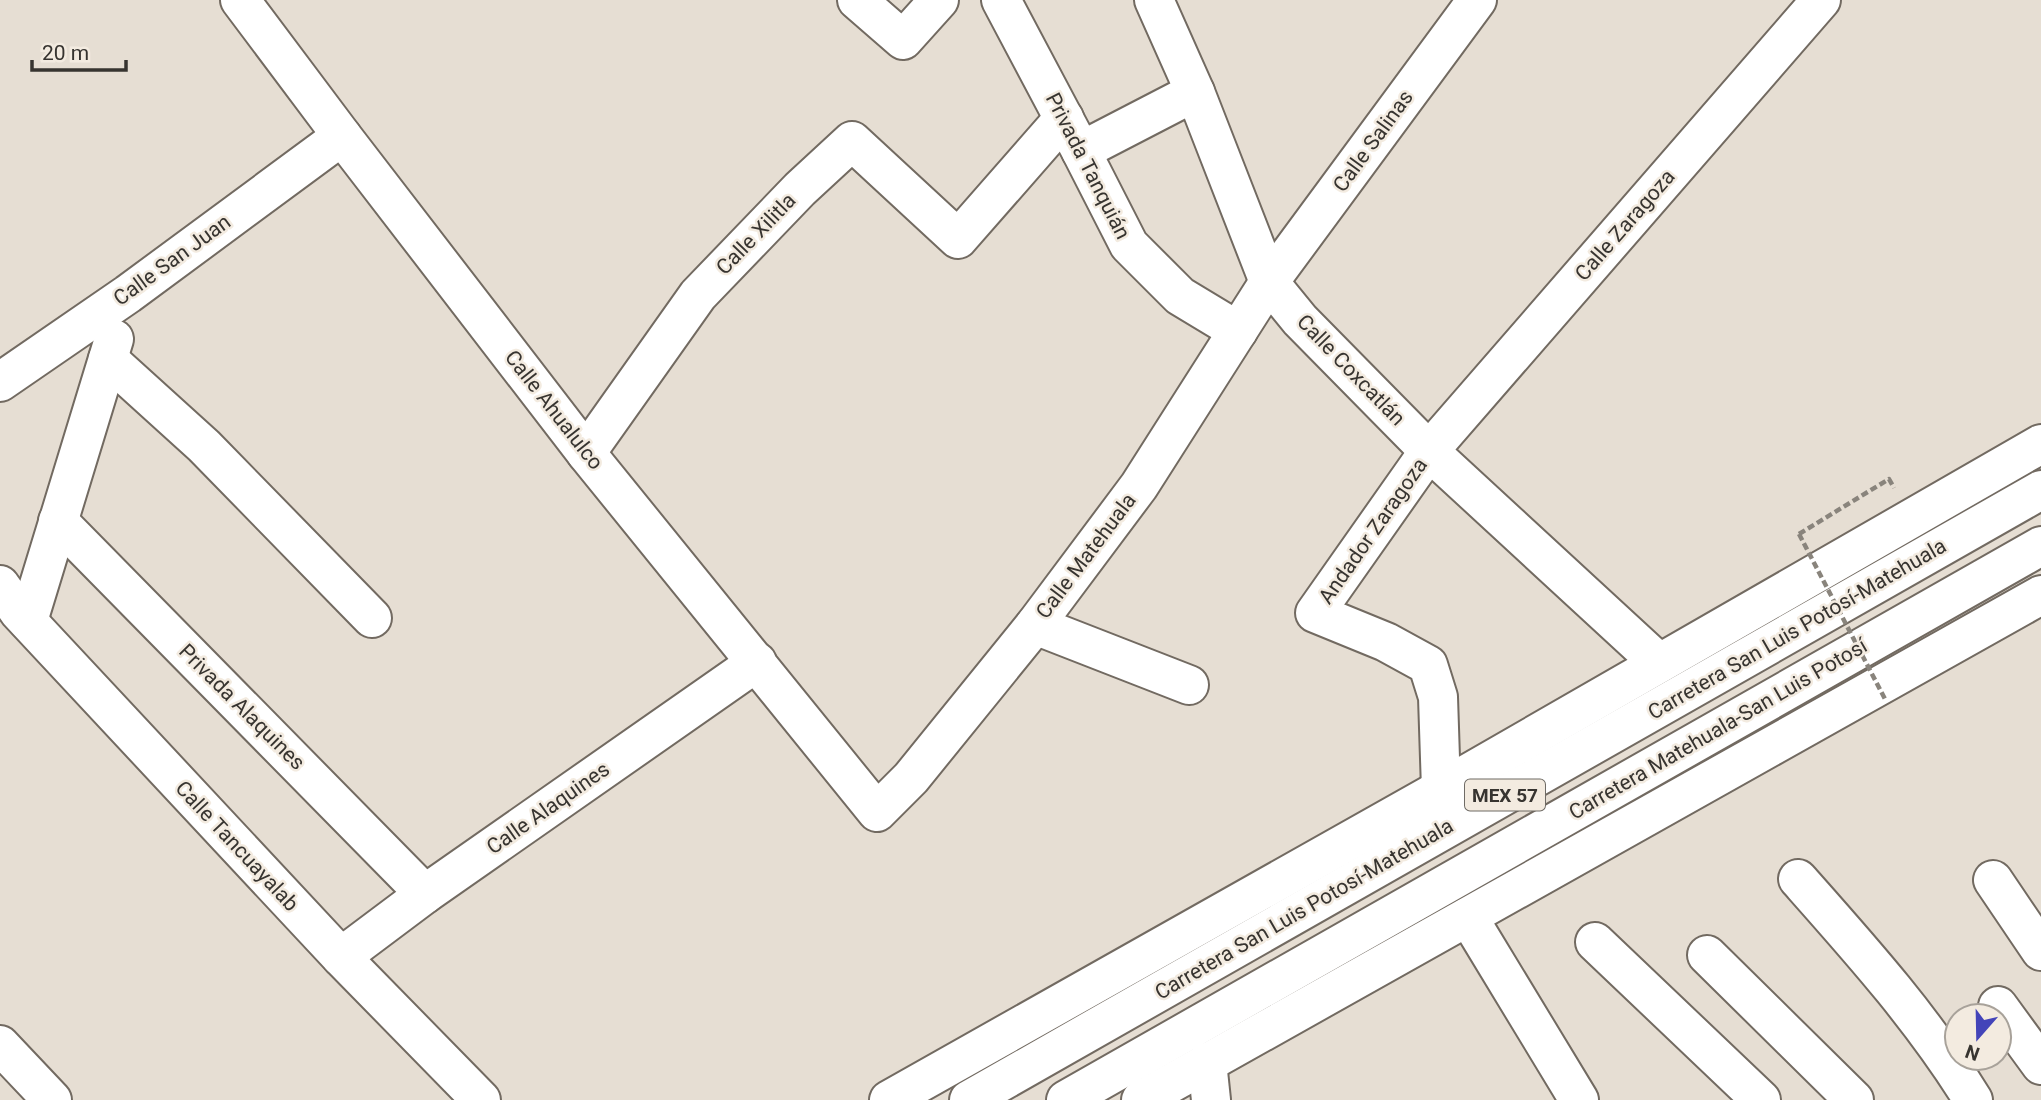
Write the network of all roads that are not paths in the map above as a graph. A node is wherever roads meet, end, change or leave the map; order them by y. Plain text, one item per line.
1 (240, 0) edge
2 (857, 0) edge
3 (939, 0) edge
4 (1001, 0) edge
5 (1154, 0) edge
6 (1477, 0) edge
7 (1821, 0) edge
8 (1195, 92) junction
9 (1073, 134) junction
10 (342, 136) junction
11 (1269, 282) junction
12 (128, 294) junction
13 (1238, 331) junction
14 (108, 359) junction
15 (0, 382) edge
16 (2041, 444) edge
17 (1429, 451) junction
18 (586, 453) junction
19 (2041, 490) edge
20 (58, 521) junction
21 (2041, 546) edge
22 (0, 584) edge
23 (2041, 595) edge
24 (372, 618) dead end
25 (28, 621) junction
26 (1035, 625) junction
27 (757, 662) junction
28 (1659, 663) junction
29 (1189, 685) dead end
30 (1441, 789) junction
31 (877, 813) joint
32 (1798, 879) dead end
33 (1993, 880) dead end
34 (425, 894) junction
35 (1468, 916) junction
36 (1595, 942) dead end
37 (2041, 951) edge
38 (1707, 956) dead end
39 (341, 957) junction
40 (2013, 1027) edge
41 (0, 1045) edge
42 (1207, 1062) junction
43 (2041, 1065) edge
44 (52, 1100) edge
45 (481, 1100) edge
46 (889, 1100) edge
47 (969, 1100) edge
48 (1066, 1100) edge
49 (1140, 1100) edge
50 (1211, 1100) edge
51 (1578, 1100) edge
52 (1761, 1100) edge
53 (1854, 1100) edge
54 (1973, 1100) edge

1 - 10 main road, Calle Ahualulco
2 - 3 main road
4 - 9 main road, Privada Tanquián
5 - 8 main road, Calle Coxcatlán
6 - 11 main road, Calle Salinas
7 - 17 main road, Calle Zaragoza
8 - 9 main road
8 - 11 main road, Calle Coxcatlán
9 - 13 main road, Privada Tanquián
9 - 18 main road, Calle Xilitla
10 - 12 main road, Calle San Juan
10 - 18 main road, Calle Ahualulco
11 - 13 main road, Calle Matehuala
11 - 17 main road, Calle Coxcatlán
12 - 14 main road
12 - 15 main road, Calle San Juan
13 - 26 main road, Calle Matehuala
14 - 20 main road
14 - 24 main road
16 - 28 main road
17 - 28 main road, Calle Coxcatlán
17 - 30 main road, Andador Zaragoza
18 - 27 main road, Calle Ahualulco
19 - 47 main road, Carretera San Luis Potosí-Matehuala / MEX 57
20 - 25 main road
20 - 34 main road, Privada Alaquines
21 - 48 main road, Carretera Matehuala-San Luis Potosí / MEX 57
22 - 25 main road, Calle Tancuayalab
23 - 35 main road
25 - 39 main road, Calle Tancuayalab
26 - 29 main road
26 - 31 main road, Calle Matehuala
27 - 31 main road, Calle Ahualulco
27 - 34 main road, Calle Alaquines
28 - 30 main road
30 - 46 main road
32 - 54 main road
33 - 37 main road
34 - 39 main road, Calle Alaquines
35 - 42 main road
35 - 51 main road
36 - 52 main road
38 - 53 main road
39 - 45 main road, Calle Tancuayalab
40 - 43 main road
41 - 44 main road
42 - 49 main road
42 - 50 main road

